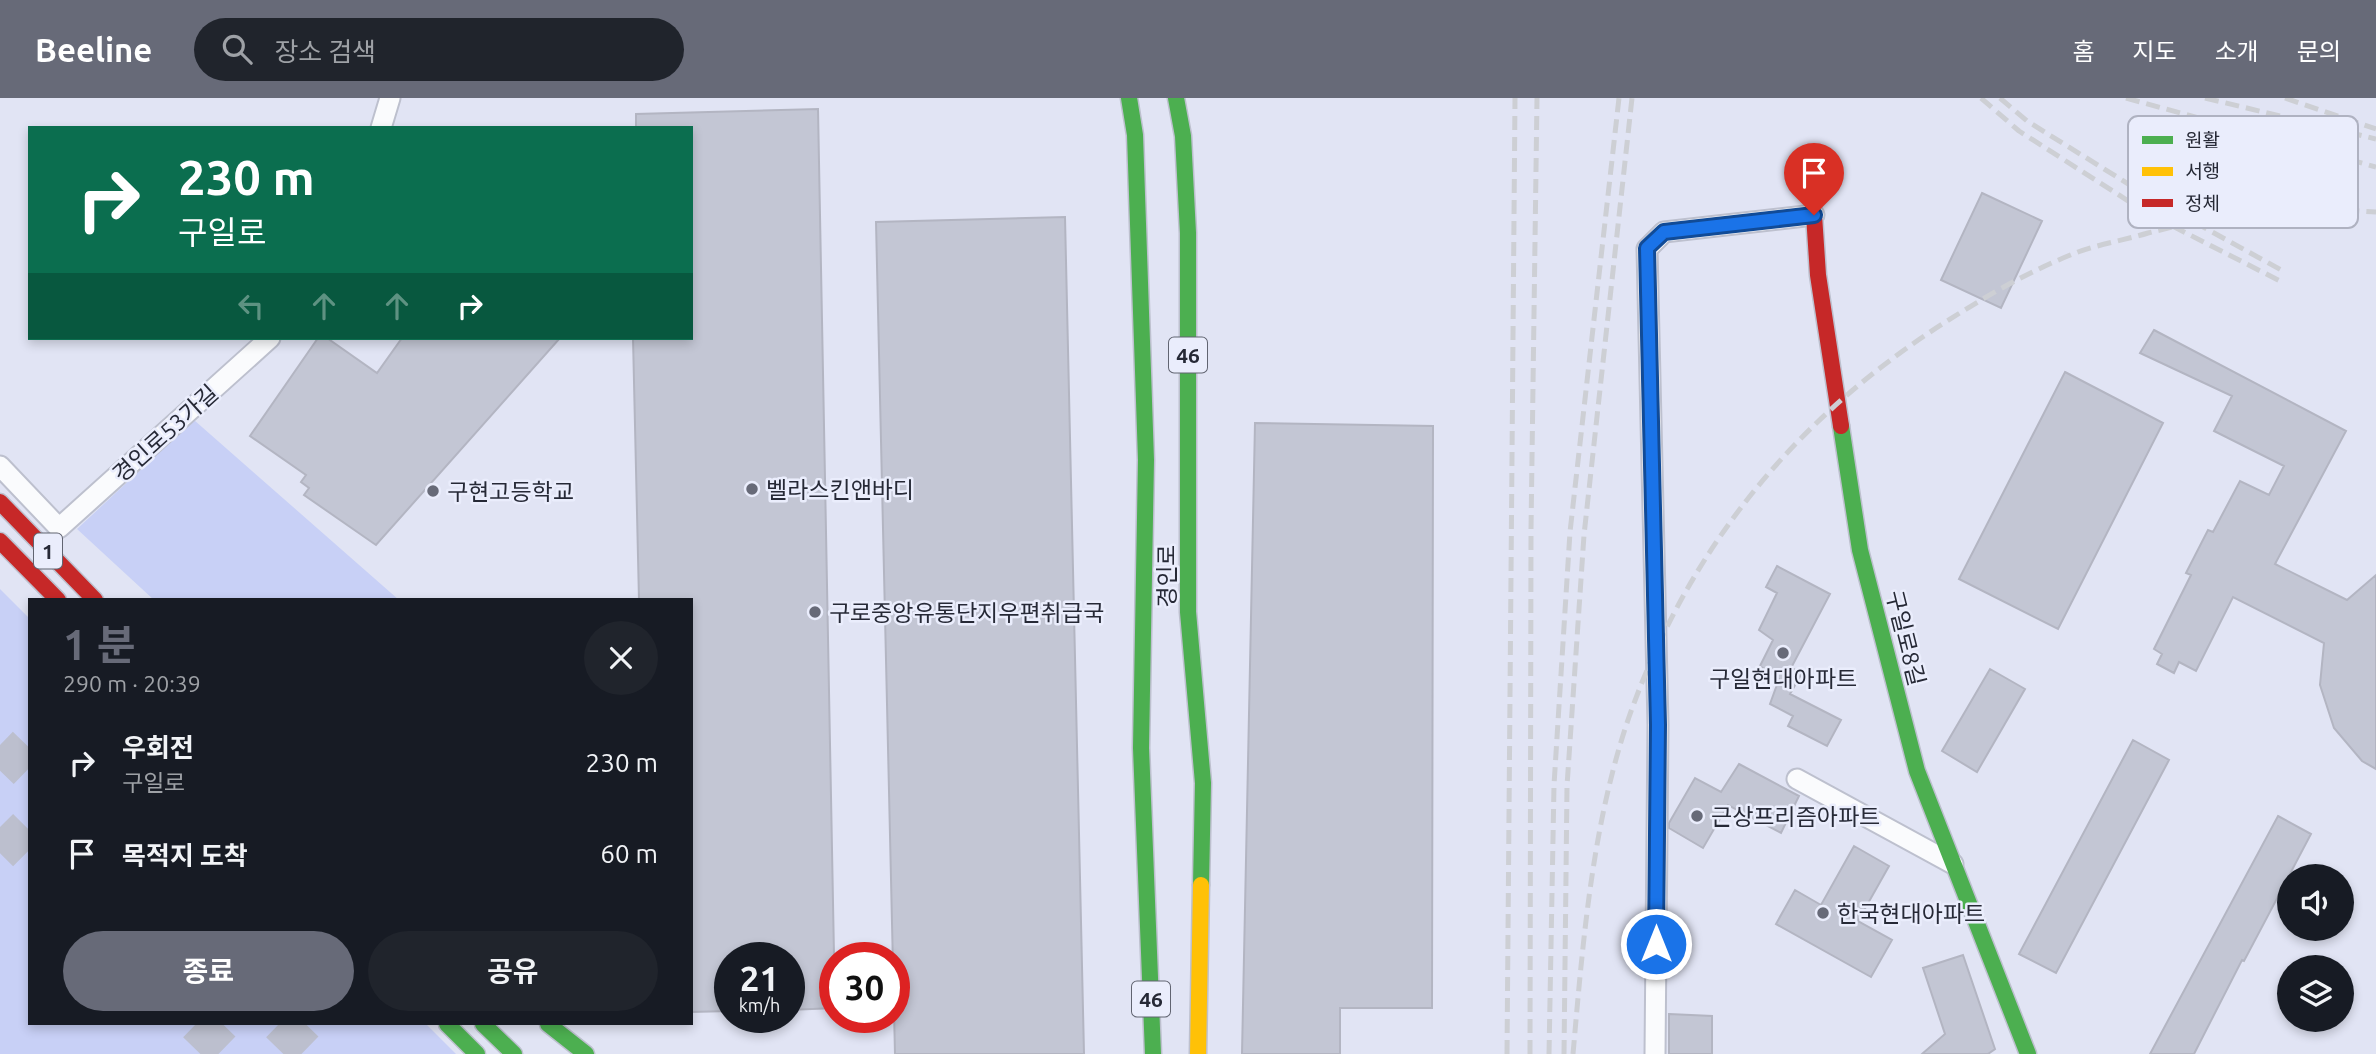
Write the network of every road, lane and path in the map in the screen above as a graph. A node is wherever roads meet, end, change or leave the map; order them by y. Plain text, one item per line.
1 (390, 98) edge
2 (1129, 98) edge
3 (1176, 98) edge
4 (382, 126) edge
5 (1814, 215) joint
6 (268, 340) edge
7 (0, 466) edge
8 (0, 502) edge
9 (0, 541) edge
10 (56, 598) edge
11 (93, 598) edge
12 (1797, 779) dead end
13 (1953, 864) junction
14 (448, 1025) edge
15 (484, 1025) edge
16 (534, 1025) edge
17 (549, 1025) edge
18 (477, 1054) edge
19 (514, 1054) edge
20 (561, 1054) edge
21 (586, 1054) edge
22 (1153, 1054) edge
23 (1198, 1054) edge
24 (1655, 1054) edge
25 (2028, 1054) edge

1 - 4 street
2 - 22 main road, 경인로 / 46
3 - 23 main road, 경인로 / 46
5 - 13 main road, 구일로8길
5 - 24 street
6 - 7 street, 경인로53가길
8 - 11 main road, 1
9 - 10 main road, 1
12 - 13 street
13 - 25 main road, 구일로8길
14 - 18 main road
15 - 19 main road
16 - 20 main road
17 - 21 main road

